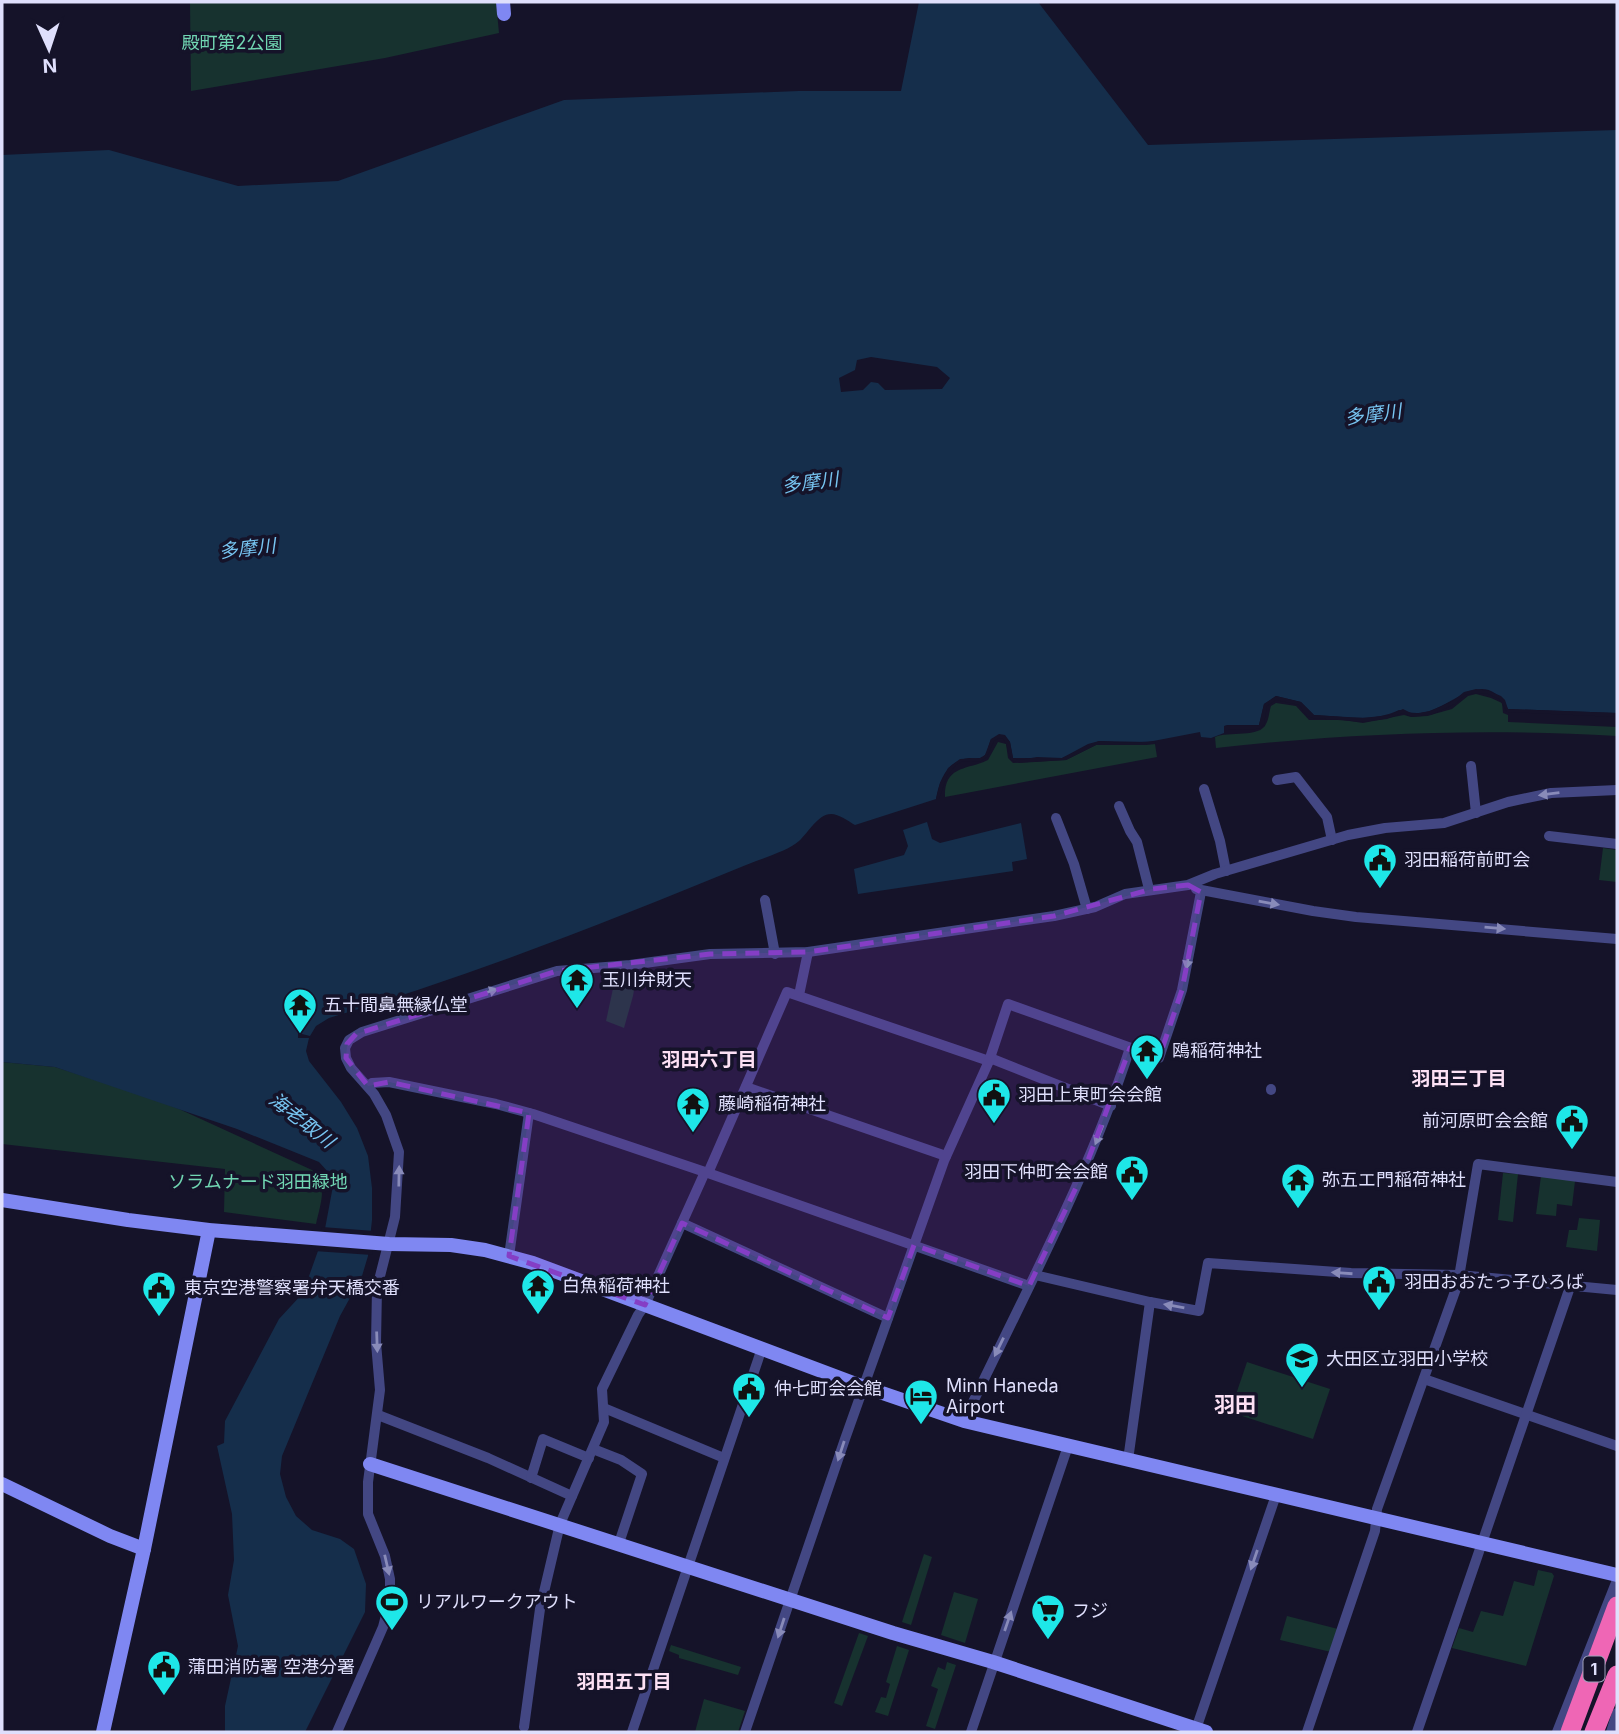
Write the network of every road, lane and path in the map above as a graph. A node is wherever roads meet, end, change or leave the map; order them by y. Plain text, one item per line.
1 (1471, 766) dead end
2 (1277, 780) dead end
3 (1204, 789) dead end
4 (1617, 790) edge
5 (1119, 806) dead end
6 (1476, 813) junction
7 (1056, 818) dead end
8 (1549, 835) dead end
9 (1332, 840) junction
10 (1617, 844) edge
11 (1226, 871) junction
12 (1188, 885) junction
13 (1150, 890) junction
14 (1201, 892) junction
15 (765, 900) dead end
16 (1087, 909) junction
17 (1617, 939) edge
18 (808, 952) junction
19 (775, 954) junction
20 (799, 995) junction
21 (1130, 1048) junction
22 (990, 1059) junction
23 (368, 1086) junction
24 (746, 1087) junction
25 (1111, 1106) junction
26 (529, 1113) junction
27 (946, 1156) junction
28 (707, 1172) junction
29 (1617, 1182) edge
30 (2, 1200) edge
31 (682, 1223) junction
32 (209, 1230) junction
33 (386, 1243) junction
34 (914, 1245) junction
35 (509, 1256) junction
36 (1035, 1275) junction
37 (1459, 1275) junction
38 (1029, 1286) junction
39 (1570, 1287) junction
40 (1617, 1290) edge
41 (1150, 1302) junction
42 (645, 1305) junction
43 (888, 1318) junction
44 (762, 1348) junction
45 (1424, 1379) junction
46 (864, 1386) junction
47 (604, 1408) junction
48 (378, 1415) junction
49 (1527, 1416) junction
50 (964, 1421) junction
51 (1068, 1446) junction
52 (1617, 1446) edge
53 (591, 1453) junction
54 (724, 1458) junction
55 (1128, 1460) junction
56 (370, 1464) junction
57 (531, 1478) junction
58 (2, 1484) edge
59 (1276, 1495) junction
60 (572, 1496) junction
61 (1375, 1518) junction
62 (560, 1524) junction
63 (619, 1543) junction
64 (1482, 1544) junction
65 (144, 1549) junction
66 (688, 1565) junction
67 (1617, 1578) edge
68 (791, 1598) junction
69 (1617, 1608) edge
70 (993, 1662) junction
71 (1617, 1675) edge
72 (1617, 1692) edge
73 (1617, 1713) edge
74 (524, 1727) dead end
75 (1199, 1731) edge
76 (103, 1732) edge
77 (337, 1732) edge
78 (632, 1732) edge
79 (746, 1732) edge
80 (971, 1732) edge
81 (1307, 1732) edge
82 (1418, 1732) edge
83 (1557, 1732) edge
84 (1570, 1732) edge
85 (1580, 1732) edge
86 (1594, 1732) edge
87 (1603, 1732) edge
88 (1611, 1732) edge

1 - 6 street
2 - 9 street
3 - 11 street
4 -> 6 street
5 - 13 street
6 - 9 street
7 - 16 street
8 - 10 street
9 - 11 street
11 - 12 street
12 - 13 street
12 - 14 street
13 - 16 street
14 -> 17 street
14 -> 21 street
15 - 19 street
16 - 18 street
18 - 19 street
18 - 20 street
23 -> 19 street
20 - 22 street
20 - 24 street
21 - 22 street
21 - 25 street
22 - 25 street
22 - 27 street
23 - 26 street
33 -> 23 street
24 - 27 street
24 - 28 street
25 -> 36 street
26 - 28 street
26 - 35 street
27 - 34 street
28 - 31 street
28 - 34 street
29 - 37 street
30 - 32 street
31 - 42 street
31 - 43 street
32 - 33 street
32 - 65 street
33 - 35 street
33 -> 48 street
34 - 38 street
34 - 43 street
35 - 42 street
36 - 38 street
36 - 41 street
37 - 39 street
37 -> 41 street
37 - 45 street
38 -> 50 street
39 - 40 street
39 - 49 street
41 - 55 street
42 - 44 street
42 - 47 street
43 - 46 street
44 - 46 street
44 - 54 street
45 - 49 street
45 - 61 street
46 - 50 street
46 -> 68 street
47 - 53 street
47 - 54 street
48 - 56 street
48 - 57 street
49 - 52 street
49 - 64 street
50 - 51 street
51 - 55 street
70 -> 51 street
53 - 57 street
53 - 60 street
53 - 63 street
54 - 66 street
55 - 59 street
56 - 62 street
56 -> 77 street
57 - 60 street
58 - 65 street
59 - 61 street
59 -> 75 street
60 - 62 street
61 - 64 street
61 - 81 street
62 - 63 street
62 - 74 street
63 - 66 street
64 - 67 street
64 - 82 street
65 - 76 street
66 - 68 street
66 - 78 street
67 - 83 street
68 - 70 street
68 -> 79 street
69 - 84 highway, 1
69 - 85 highway
70 - 75 street
70 - 80 street
71 - 86 highway
72 - 87 highway, 1
73 - 88 street

